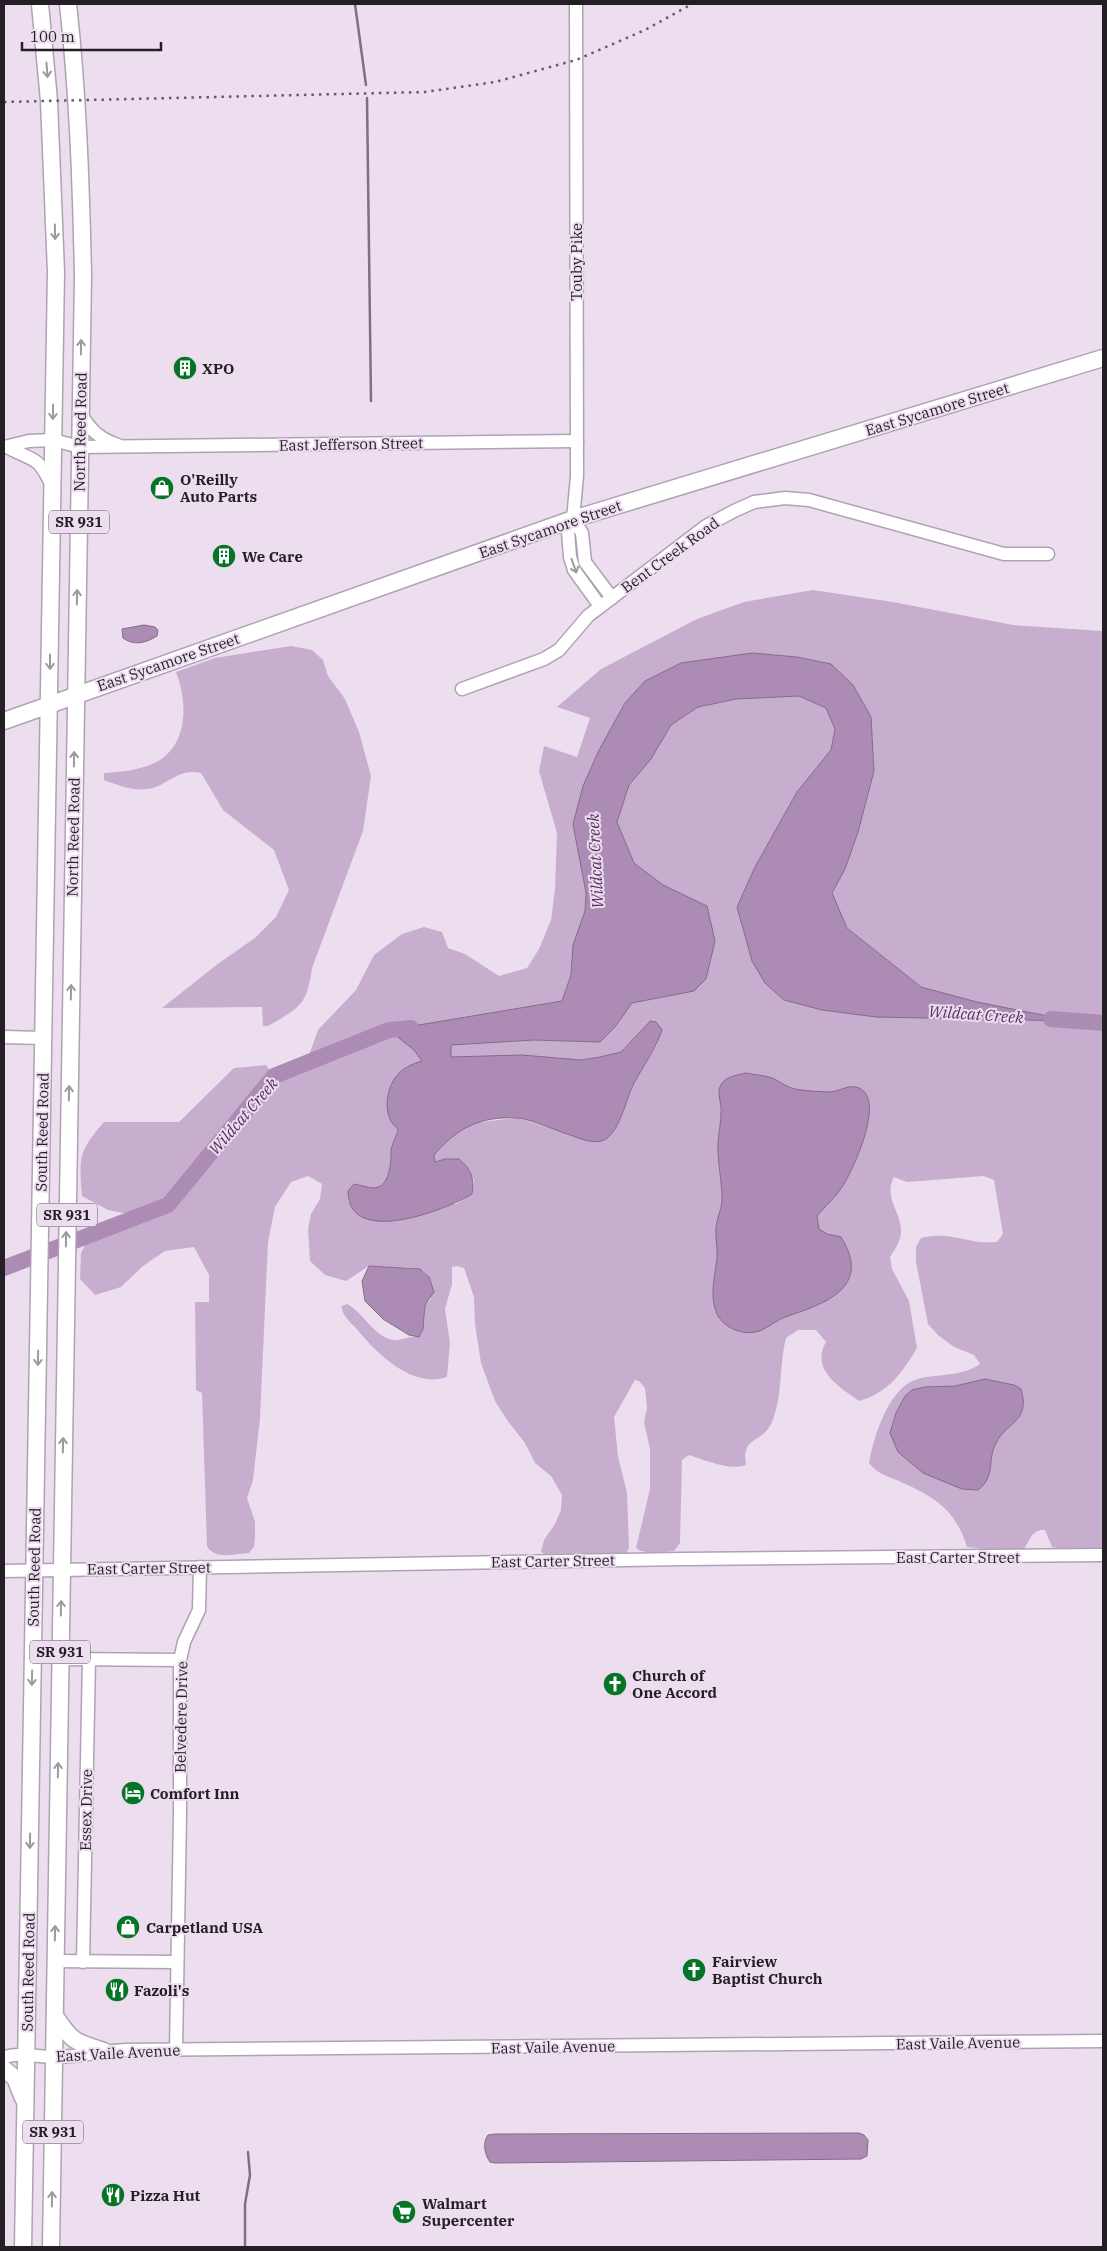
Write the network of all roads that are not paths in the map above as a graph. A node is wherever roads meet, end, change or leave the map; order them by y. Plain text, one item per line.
1 (40, 4) edge
2 (68, 4) edge
3 (576, 4) edge
4 (1103, 358) edge
5 (80, 412) junction
6 (53, 440) junction
7 (577, 441) junction
8 (5, 447) edge
9 (80, 447) junction
10 (125, 447) junction
11 (52, 486) junction
12 (573, 519) junction
13 (1048, 554) dead end
14 (612, 598) junction
15 (600, 606) junction
16 (462, 689) dead end
17 (75, 695) junction
18 (50, 704) junction
19 (4, 721) edge
20 (4, 1037) edge
21 (43, 1038) junction
22 (70, 1040) joint
23 (1103, 1555) edge
24 (200, 1567) junction
25 (4, 1571) edge
26 (34, 1571) junction
27 (62, 1571) junction
28 (60, 1659) junction
29 (89, 1659) junction
30 (180, 1660) junction
31 (55, 1961) junction
32 (83, 1962) junction
33 (177, 1962) junction
34 (54, 2016) junction
35 (1103, 2042) edge
36 (176, 2050) junction
37 (104, 2051) junction
38 (27, 2054) junction
39 (54, 2057) junction
40 (4, 2058) edge
41 (4, 2069) edge
42 (26, 2110) junction
43 (23, 2247) edge
44 (51, 2247) edge

1 -> 6 main road, North Reed Road / SR 931
5 -> 2 main road, North Reed Road / SR 931
3 - 7 street, Touby Pike
4 - 12 main road, East Sycamore Street
5 - 9 main road, North Reed Road / SR 931
5 - 10 street, East Jefferson Street
6 - 8 street, East Jefferson Street
6 - 9 street, East Jefferson Street
6 - 11 main road, North Reed Road / SR 931
7 - 10 street, East Jefferson Street
7 - 12 street, Touby Pike
8 - 11 street, East Jefferson Street
9 - 10 street, East Jefferson Street
17 -> 9 main road, North Reed Road / SR 931
11 -> 18 main road, North Reed Road / SR 931
12 - 14 street, Touby Pike
12 -> 15 street, Touby Pike
12 - 17 main road, East Sycamore Street
13 - 14 street, Bent Creek Road
14 - 15 street, Bent Creek Road
15 - 16 street, Bent Creek Road
17 - 18 main road, East Sycamore Street
22 -> 17 main road, North Reed Road / SR 931
18 - 19 main road, East Sycamore Street
18 - 21 main road, North Reed Road / SR 931
20 - 21 street
21 -> 26 main road, South Reed Road / SR 931
27 -> 22 main road, South Reed Road / SR 931
23 - 24 street, East Carter Street
24 - 27 street, East Carter Street
24 - 30 street, Belvedere Drive
25 - 26 street, East Carter Street
26 - 27 street, East Carter Street
26 -> 38 main road, South Reed Road / SR 931
28 -> 27 main road, South Reed Road / SR 931
28 - 29 street
31 -> 28 main road, South Reed Road / SR 931
29 - 30 street
29 - 32 street, Essex Drive
30 - 33 street, Belvedere Drive
31 - 32 street
31 - 34 main road, South Reed Road / SR 931
32 - 33 street
33 - 36 street, Belvedere Drive
34 - 37 main road
34 - 39 main road, South Reed Road / SR 931
35 - 36 street, East Vaile Avenue
36 - 37 street, East Vaile Avenue
37 - 39 street, East Vaile Avenue
38 - 39 street, East Vaile Avenue
38 - 40 street, East Vaile Avenue
38 - 42 main road, South Reed Road / SR 931
44 -> 39 main road, South Reed Road / SR 931
41 - 42 main road
42 - 43 main road, South Reed Road / SR 931

